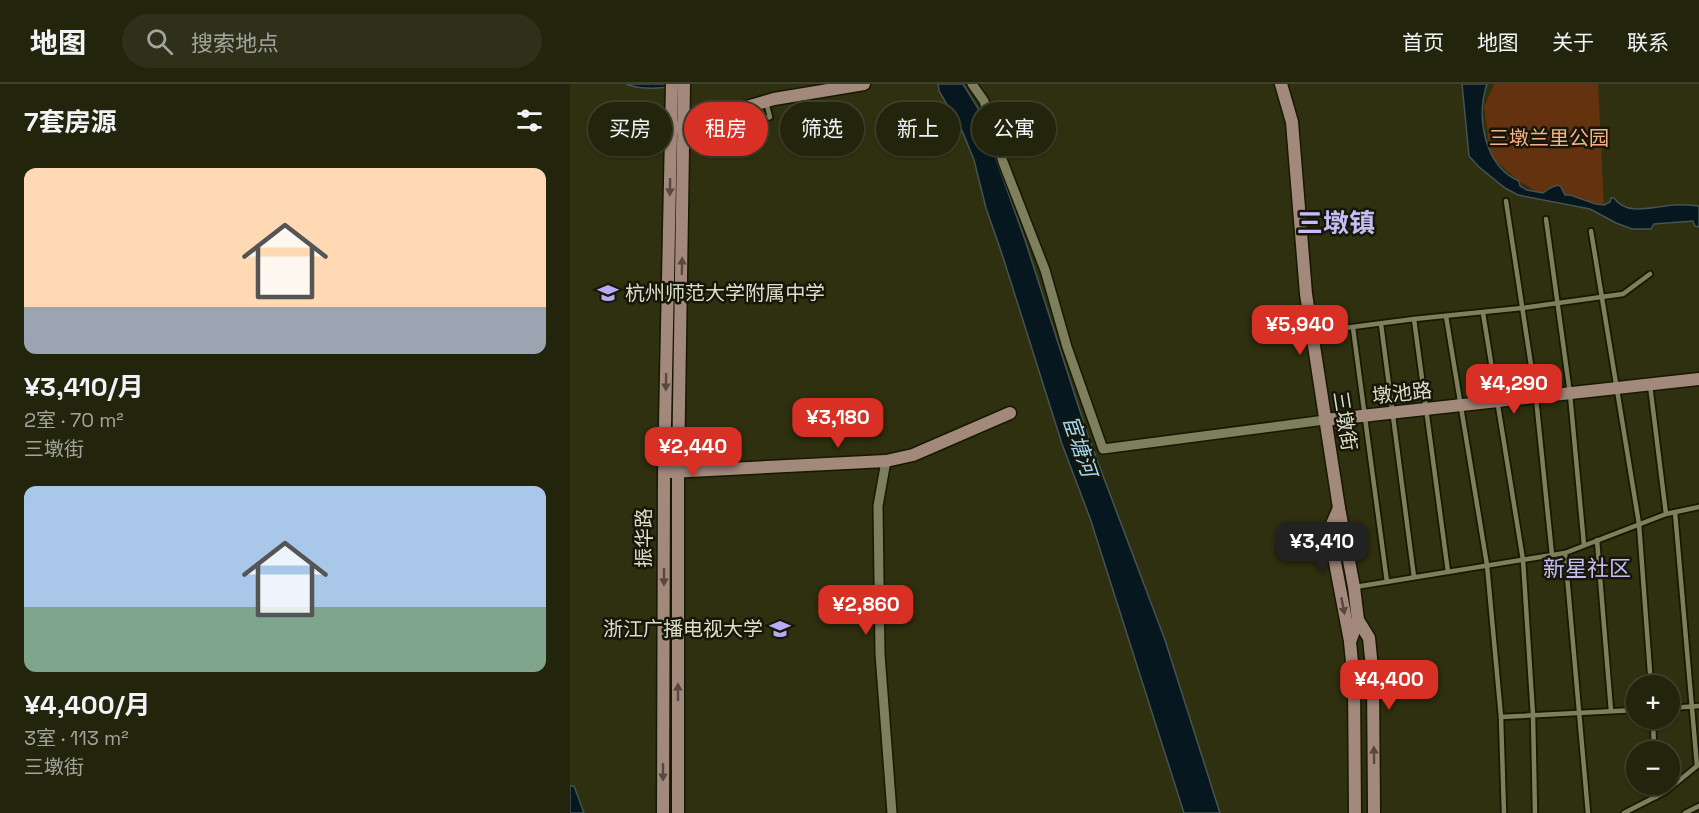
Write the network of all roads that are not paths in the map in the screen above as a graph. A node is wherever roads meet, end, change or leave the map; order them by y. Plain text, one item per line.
1 (864, 84) edge
2 (972, 84) edge
3 (1281, 84) edge
4 (678, 88) edge
5 (766, 101) joint
6 (678, 127) junction
7 (684, 142) joint
8 (1506, 201) dead end
9 (1546, 219) dead end
10 (1591, 231) dead end
11 (1650, 274) dead end
12 (1601, 297) junction
13 (1558, 303) junction
14 (1522, 308) junction
15 (1483, 313) junction
16 (1446, 316) junction
17 (1414, 319) junction
18 (1382, 324) junction
19 (1353, 328) junction
20 (1312, 332) junction
21 (1699, 379) edge
22 (1650, 385) junction
23 (1616, 389) junction
24 (1570, 394) junction
25 (1536, 398) junction
26 (1496, 402) junction
27 (1462, 406) junction
28 (1426, 409) junction
29 (1010, 413) dead end
30 (1394, 413) junction
31 (1364, 417) junction
32 (1325, 420) junction
33 (886, 461) junction
34 (678, 471) junction
35 (664, 472) junction
36 (1699, 507) edge
37 (1339, 508) junction
38 (1675, 512) junction
39 (1666, 514) junction
40 (1639, 524) junction
41 (1597, 540) junction
42 (1584, 545) junction
43 (1564, 553) junction
44 (1552, 555) junction
45 (1523, 560) junction
46 (1487, 566) junction
47 (1448, 572) junction
48 (1414, 577) junction
49 (1387, 582) junction
50 (1354, 587) junction
51 (1358, 620) junction
52 (1350, 642) junction
53 (1650, 675) edge
54 (1699, 706) edge
55 (1692, 707) junction
56 (1680, 708) edge
57 (1626, 710) edge
58 (1611, 711) junction
59 (1577, 713) junction
60 (1533, 715) junction
61 (1502, 717) junction
62 (1656, 796) joint
63 (1699, 806) edge
64 (663, 813) edge
65 (678, 813) edge
66 (892, 813) edge
67 (1355, 813) edge
68 (1374, 813) edge
69 (1504, 813) edge
70 (1535, 813) edge
71 (1588, 813) edge
72 (1624, 813) edge
73 (1685, 813) edge

1 - 5 street
2 - 32 street
3 - 20 street, 三墩街
4 - 6 street, 振华路
5 - 6 street
6 - 7 street, 振华路
6 -> 35 street, 振华路
34 -> 7 street, 振华路
8 - 14 lane
9 - 13 lane
10 - 12 lane
11 - 12 lane
12 - 13 lane
12 - 23 lane
13 - 14 lane
13 - 24 lane
14 - 15 lane
14 - 25 lane
15 - 16 lane
15 - 26 lane
16 - 17 lane
16 - 27 lane
17 - 18 lane
17 - 28 lane
18 - 19 lane
18 - 30 lane
19 - 20 lane
19 - 31 lane
20 - 32 street, 三墩街
21 - 22 street, 墩池路
22 - 23 street, 墩池路
22 - 39 lane
23 - 24 street, 墩池路
23 - 40 lane
24 - 25 street, 墩池路
24 - 42 lane
25 - 26 street, 墩池路
25 - 44 lane
26 - 27 street, 墩池路
26 - 45 lane
27 - 28 street, 墩池路
27 - 46 lane
28 - 30 street, 墩池路
28 - 47 lane
29 - 33 street
30 - 31 street, 墩池路
30 - 48 lane
31 - 32 street, 墩池路
31 - 49 lane
32 - 37 street, 三墩街
33 - 34 street
33 - 66 street
34 - 35 street
65 -> 34 street, 振华路
35 -> 64 street, 振华路
36 - 38 lane
37 - 50 street, 三墩街
37 -> 52 street
38 - 39 lane
38 - 55 lane
39 - 40 lane
40 - 41 lane
40 - 53 lane
41 - 42 lane
41 - 58 lane
42 - 43 lane
43 - 44 lane
43 - 59 lane
44 - 45 lane
45 - 46 lane
45 - 60 lane
46 - 47 lane
46 - 61 lane
47 - 48 lane
48 - 49 lane
49 - 50 lane
50 - 51 street, 三墩街
51 - 52 street, 三墩街
68 -> 51 street, 三墩街
52 - 67 street, 三墩街
54 - 55 lane
55 - 56 lane
55 - 62 lane
57 - 58 lane
58 - 59 lane
59 - 60 lane
59 - 71 lane
60 - 61 lane
60 - 70 lane
61 - 69 lane
62 - 72 lane
63 - 73 lane

